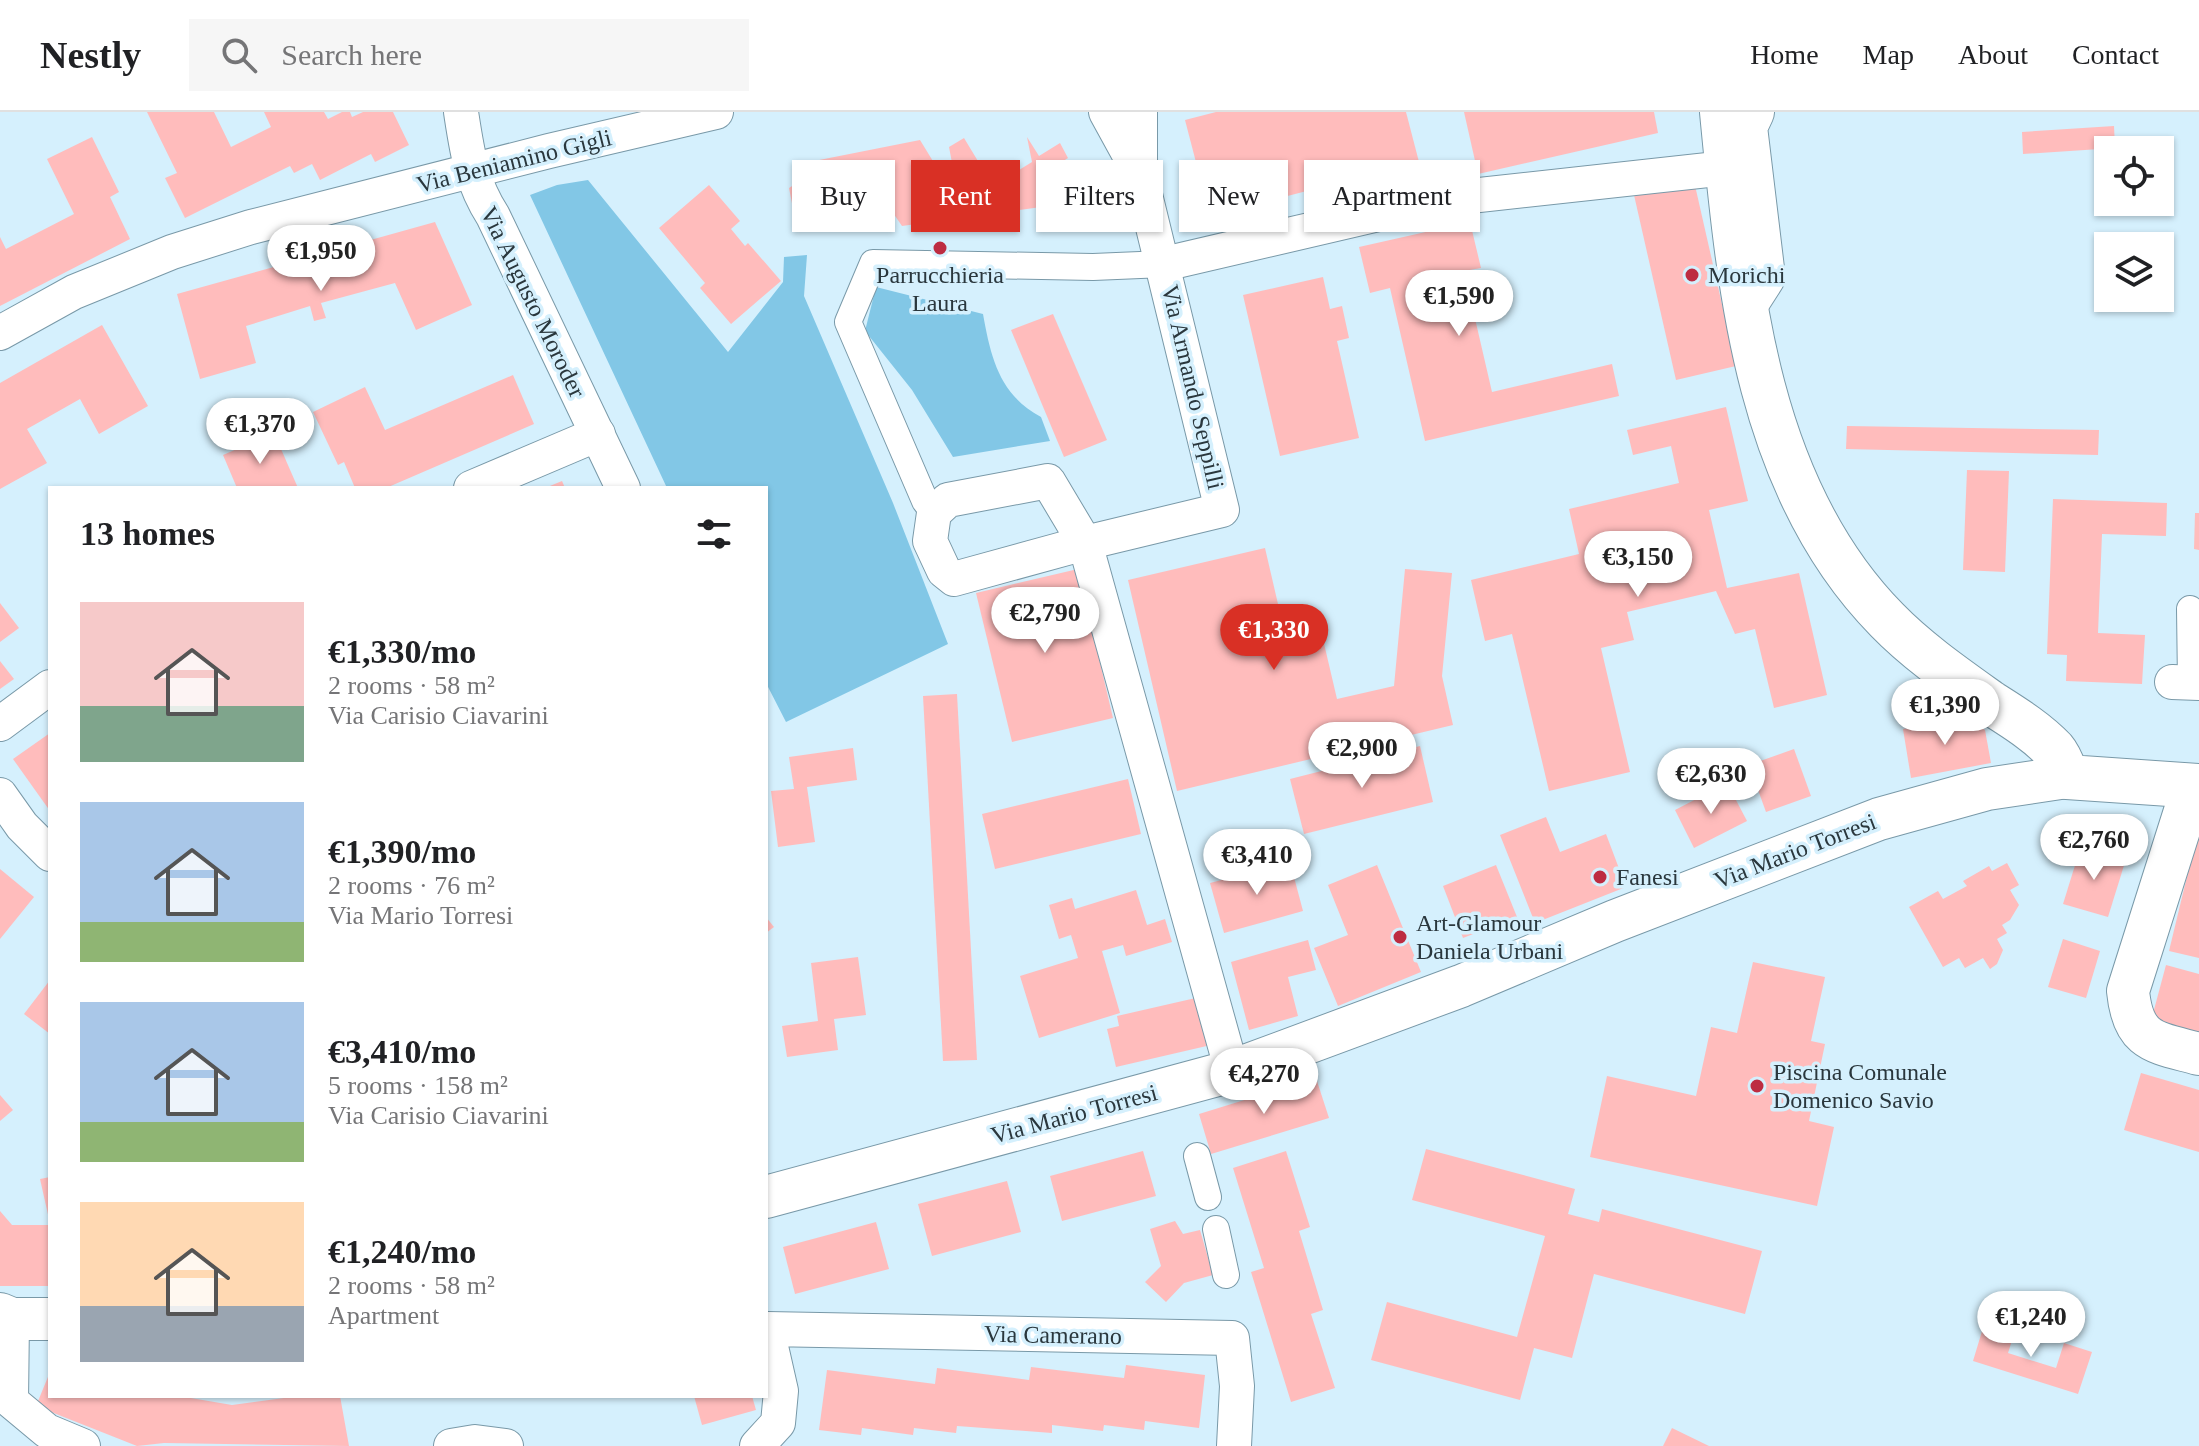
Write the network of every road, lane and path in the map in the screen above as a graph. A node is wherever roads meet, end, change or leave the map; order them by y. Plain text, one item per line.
1 (461, 112) edge
2 (716, 112) edge
3 (1106, 112) edge
4 (1140, 112) edge
5 (1722, 112) edge
6 (1753, 112) edge
7 (1132, 160) edge
8 (1140, 160) edge
9 (1726, 168) junction
10 (470, 172) junction
11 (1155, 232) edge
12 (1164, 264) junction
13 (1748, 302) junction
14 (0, 333) edge
15 (598, 434) junction
16 (476, 486) edge
17 (622, 486) edge
18 (934, 513) junction
19 (1085, 543) junction
20 (2190, 609) dead end
21 (2187, 683) edge
22 (48, 688) edge
23 (0, 724) edge
24 (2067, 777) junction
25 (2196, 786) edge
26 (0, 795) edge
27 (48, 852) edge
28 (2199, 1054) edge
29 (1232, 1071) junction
30 (1197, 1156) dead end
31 (768, 1196) edge
32 (1208, 1197) dead end
33 (1216, 1229) dead end
34 (1226, 1275) dead end
35 (21, 1317) edge
36 (768, 1328) edge
37 (768, 1336) edge
38 (83, 1446) edge
39 (757, 1446) edge
40 (1234, 1446) edge

1 - 10 street, Via Augusto Moroder
2 - 10 street, Via Beniamino Gigli
3 - 7 street, Via Armando Seppilli
4 - 8 street, Via Armando Seppilli
5 - 9 main road
6 - 13 street
9 - 12 street
9 - 13 main road
10 - 14 street, Via Beniamino Gigli
10 - 15 street, Via Augusto Moroder
11 - 12 street, Via Armando Seppilli
12 - 18 street, Via Armando Seppilli
12 - 19 street, Via Armando Seppilli
13 - 24 main road
15 - 16 street
15 - 17 street, Via Augusto Moroder
18 - 19 street
18 - 19 street
19 - 29 street
20 - 21 street
22 - 23 street
24 - 25 main road, Via Mario Torresi
24 - 29 street, Via Mario Torresi
25 - 28 street
26 - 27 street
29 - 31 street, Via Mario Torresi
30 - 32 street
33 - 34 street
35 - 38 street
36 - 40 street, Via Camerano
37 - 39 street, Via Camerano

